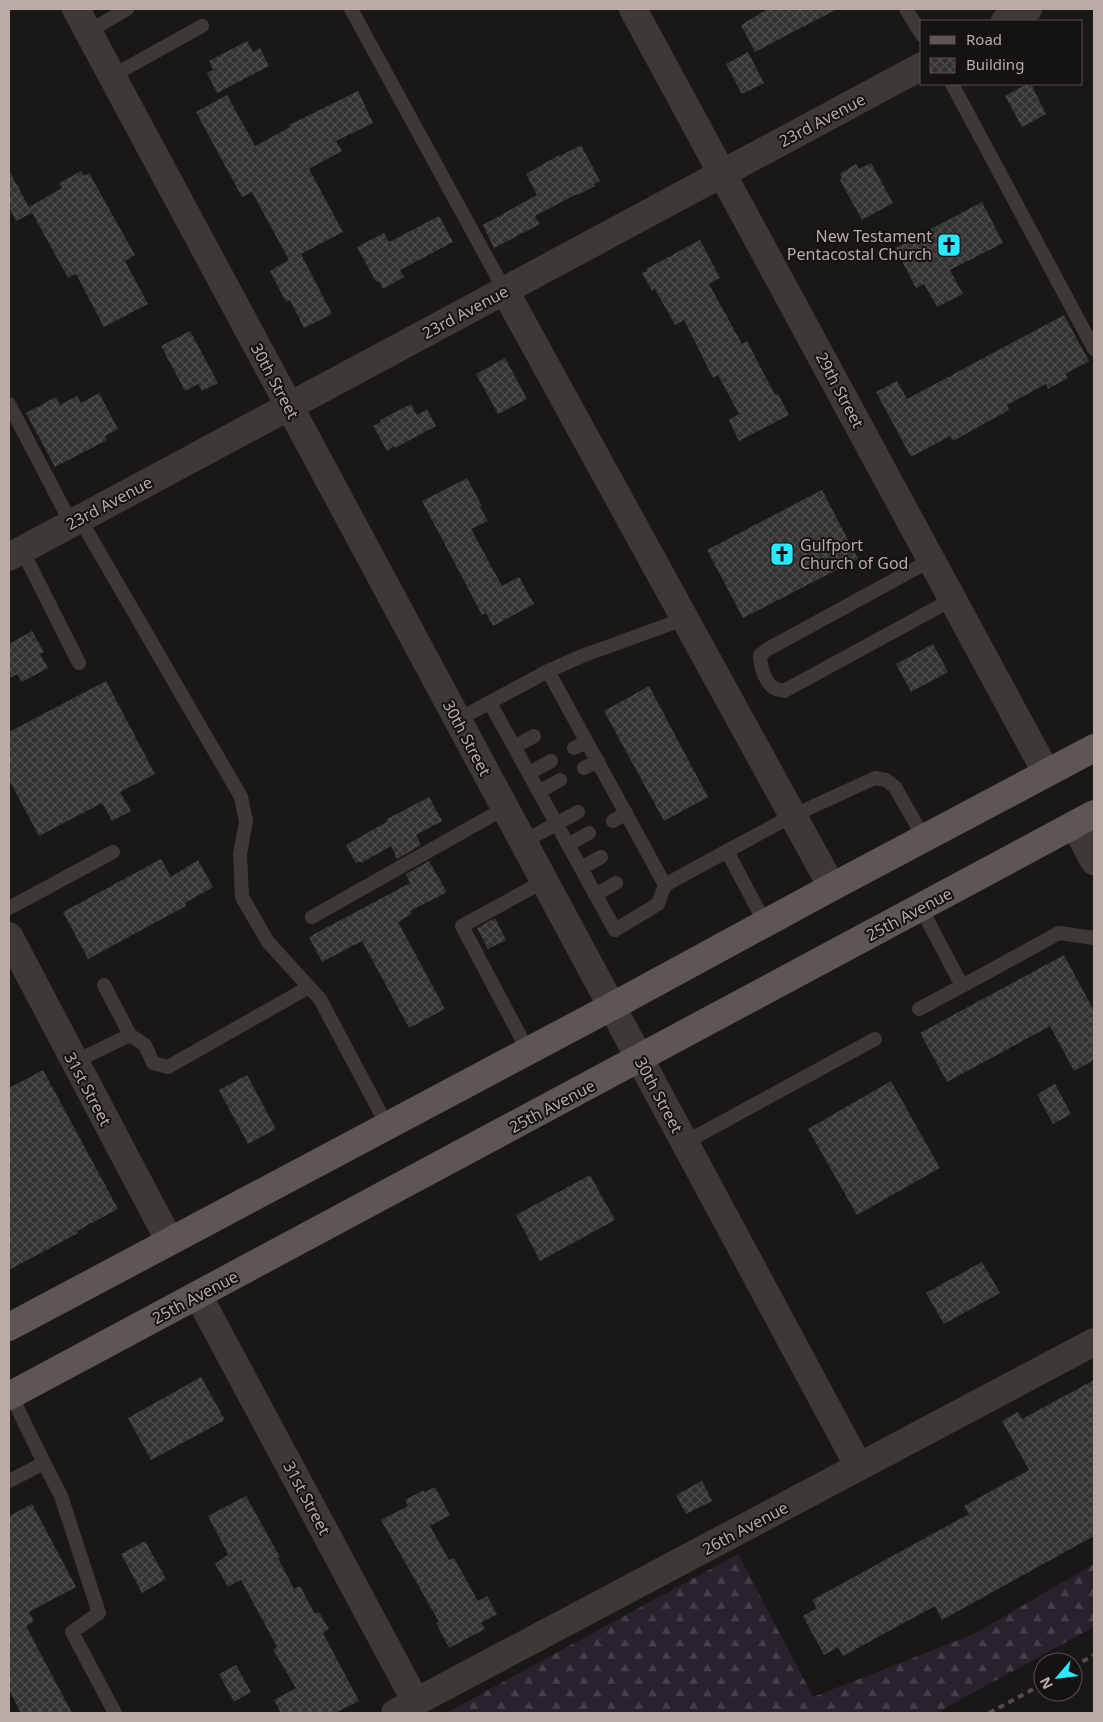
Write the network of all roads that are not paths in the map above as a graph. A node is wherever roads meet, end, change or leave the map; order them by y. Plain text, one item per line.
1 (128, 9) edge
2 (351, 9) edge
3 (633, 9) edge
4 (906, 9) edge
5 (1028, 9) edge
6 (82, 20) edge
7 (1007, 20) edge
8 (202, 26) dead end
9 (920, 32) edge
10 (920, 67) edge
11 (112, 76) junction
12 (953, 85) edge
13 (722, 173) junction
14 (504, 291) junction
15 (1094, 349) edge
16 (9, 404) edge
17 (289, 406) junction
18 (75, 521) junction
19 (15, 554) edge
20 (931, 560) junction
21 (953, 599) junction
22 (684, 619) junction
23 (79, 663) dead end
24 (548, 671) junction
25 (490, 703) junction
26 (457, 720) junction
27 (534, 736) dead end
28 (587, 742) junction
29 (514, 747) junction
30 (574, 748) dead end
31 (1094, 748) edge
32 (551, 761) dead end
33 (598, 761) junction
34 (584, 768) dead end
35 (1046, 772) junction
36 (529, 773) junction
37 (560, 780) dead end
38 (539, 792) junction
39 (614, 792) junction
40 (602, 799) dead end
41 (504, 808) junction
42 (578, 812) dead end
43 (626, 813) junction
44 (792, 816) junction
45 (1085, 819) edge
46 (613, 821) dead end
47 (556, 824) junction
48 (589, 833) dead end
49 (924, 838) junction
50 (523, 842) junction
51 (568, 845) junction
52 (726, 851) junction
53 (113, 852) dead end
54 (601, 857) dead end
55 (1094, 860) edge
56 (581, 868) junction
57 (544, 881) junction
58 (616, 883) dead end
59 (665, 885) junction
60 (832, 887) junction
61 (595, 895) junction
62 (9, 908) edge
63 (921, 908) junction
64 (312, 917) dead end
65 (765, 923) junction
66 (9, 936) edge
67 (1094, 938) edge
68 (104, 985) dead end
69 (962, 986) junction
70 (309, 987) junction
71 (611, 1007) junction
72 (919, 1009) dead end
73 (130, 1034) junction
74 (876, 1039) dead end
75 (528, 1051) junction
76 (640, 1059) junction
77 (74, 1062) junction
78 (387, 1125) junction
79 (684, 1142) junction
80 (169, 1240) junction
81 (198, 1295) junction
82 (9, 1327) edge
83 (1094, 1342) edge
84 (10, 1396) edge
85 (44, 1463) junction
86 (859, 1467) junction
87 (9, 1481) edge
88 (405, 1708) edge
89 (115, 1713) edge

1 - 6 lane
2 - 14 lane
3 - 13 street, 29th Street
4 - 9 lane
5 - 7 street
6 - 11 street, 30th Street
8 - 11 lane
10 - 13 street, 23rd Avenue
11 - 17 street, 30th Street
12 - 15 lane
13 - 14 street, 23rd Avenue
13 - 20 street, 29th Street
14 - 17 street, 23rd Avenue
14 - 22 street
16 - 18 lane
17 - 18 street, 23rd Avenue
17 - 26 street, 30th Street
18 - 19 street, 23rd Avenue
18 - 70 lane
19 - 23 lane
20 - 21 street, 29th Street
20 - 21 lane
21 - 35 street, 29th Street
22 - 24 lane
22 - 44 street
24 - 25 lane
24 - 28 lane
25 - 26 lane
25 - 29 lane
26 - 41 street, 30th Street
27 - 29 lane
28 - 30 lane
28 - 33 lane
29 - 36 lane
31 - 35 main road
32 - 36 lane
33 - 34 lane
33 - 39 lane
35 - 49 main road
36 - 38 lane
37 - 38 lane
38 - 47 lane
39 - 40 lane
39 - 43 lane
41 - 50 street, 30th Street
41 - 64 lane
42 - 47 lane
43 - 46 lane
43 - 59 lane
44 - 49 lane
44 - 52 lane
44 - 60 street
45 - 55 street
45 - 63 main road, 25th Avenue
47 - 50 lane
47 - 51 lane
48 - 51 lane
49 - 60 main road
50 - 57 street, 30th Street
51 - 56 lane
52 - 59 lane
52 - 65 lane
53 - 62 lane
54 - 56 lane
56 - 61 lane
57 - 71 street, 30th Street
57 - 75 lane
58 - 61 lane
59 - 61 lane
60 - 65 main road
63 - 69 lane
63 - 76 main road, 25th Avenue
65 - 71 main road
66 - 77 street, 31st Street
67 - 69 lane
68 - 73 lane
69 - 72 lane
70 - 73 lane
70 - 78 lane
71 - 75 main road
71 - 76 street, 30th Street
73 - 77 lane
74 - 79 lane
75 - 78 main road
76 - 79 street, 30th Street
76 - 81 main road, 25th Avenue
77 - 80 street, 31st Street
78 - 80 main road
79 - 86 street, 30th Street
80 - 82 main road
81 - 84 main road, 25th Avenue
81 - 88 street, 31st Street
83 - 86 street, 26th Avenue
84 - 85 lane
85 - 87 lane
85 - 89 lane
86 - 88 street, 26th Avenue

